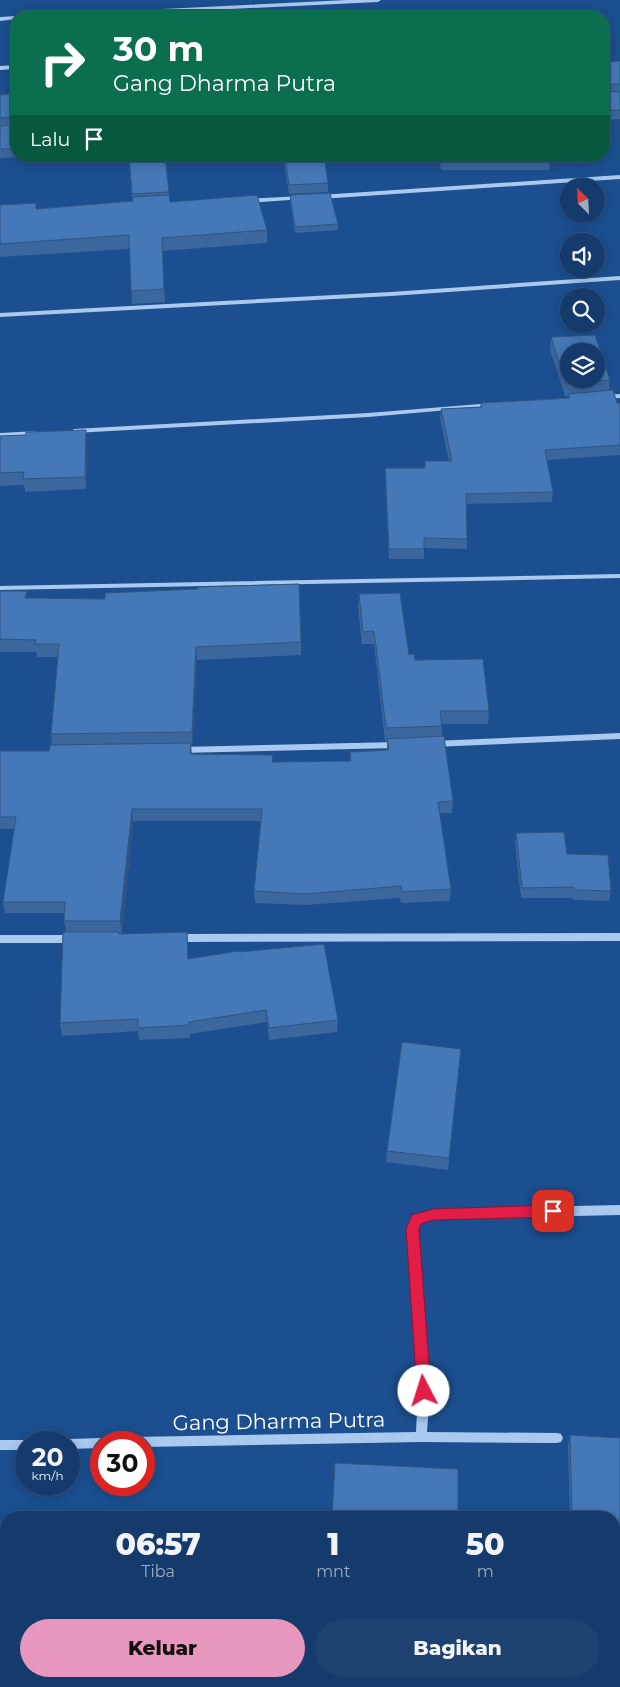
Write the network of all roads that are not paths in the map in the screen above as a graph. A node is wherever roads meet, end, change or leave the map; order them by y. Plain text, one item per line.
1 (378, 0) edge
2 (179, 10) edge
3 (620, 177) edge
4 (241, 201) edge
5 (620, 278) edge
6 (0, 315) edge
7 (620, 396) edge
8 (591, 398) edge
9 (504, 404) edge
10 (70, 431) edge
11 (50, 432) edge
12 (0, 435) edge
13 (620, 576) edge
14 (0, 588) edge
15 (620, 736) edge
16 (428, 744) edge
17 (408, 745) edge
18 (175, 750) edge
19 (620, 937) edge
20 (169, 938) edge
21 (0, 939) edge
22 (86, 939) edge
23 (620, 1210) edge
24 (421, 1437) junction
25 (557, 1438) dead end
26 (155, 1442) edge
27 (0, 1445) edge
28 (15, 1445) edge

1 - 2 street
3 - 4 street
5 - 6 street
7 - 8 street
9 - 10 street
11 - 12 street
13 - 14 street
15 - 16 street
17 - 18 street
19 - 20 street
21 - 22 street
23 - 24 street
24 - 25 street, Gang Dharma Putra
24 - 26 street, Gang Dharma Putra
27 - 28 street

